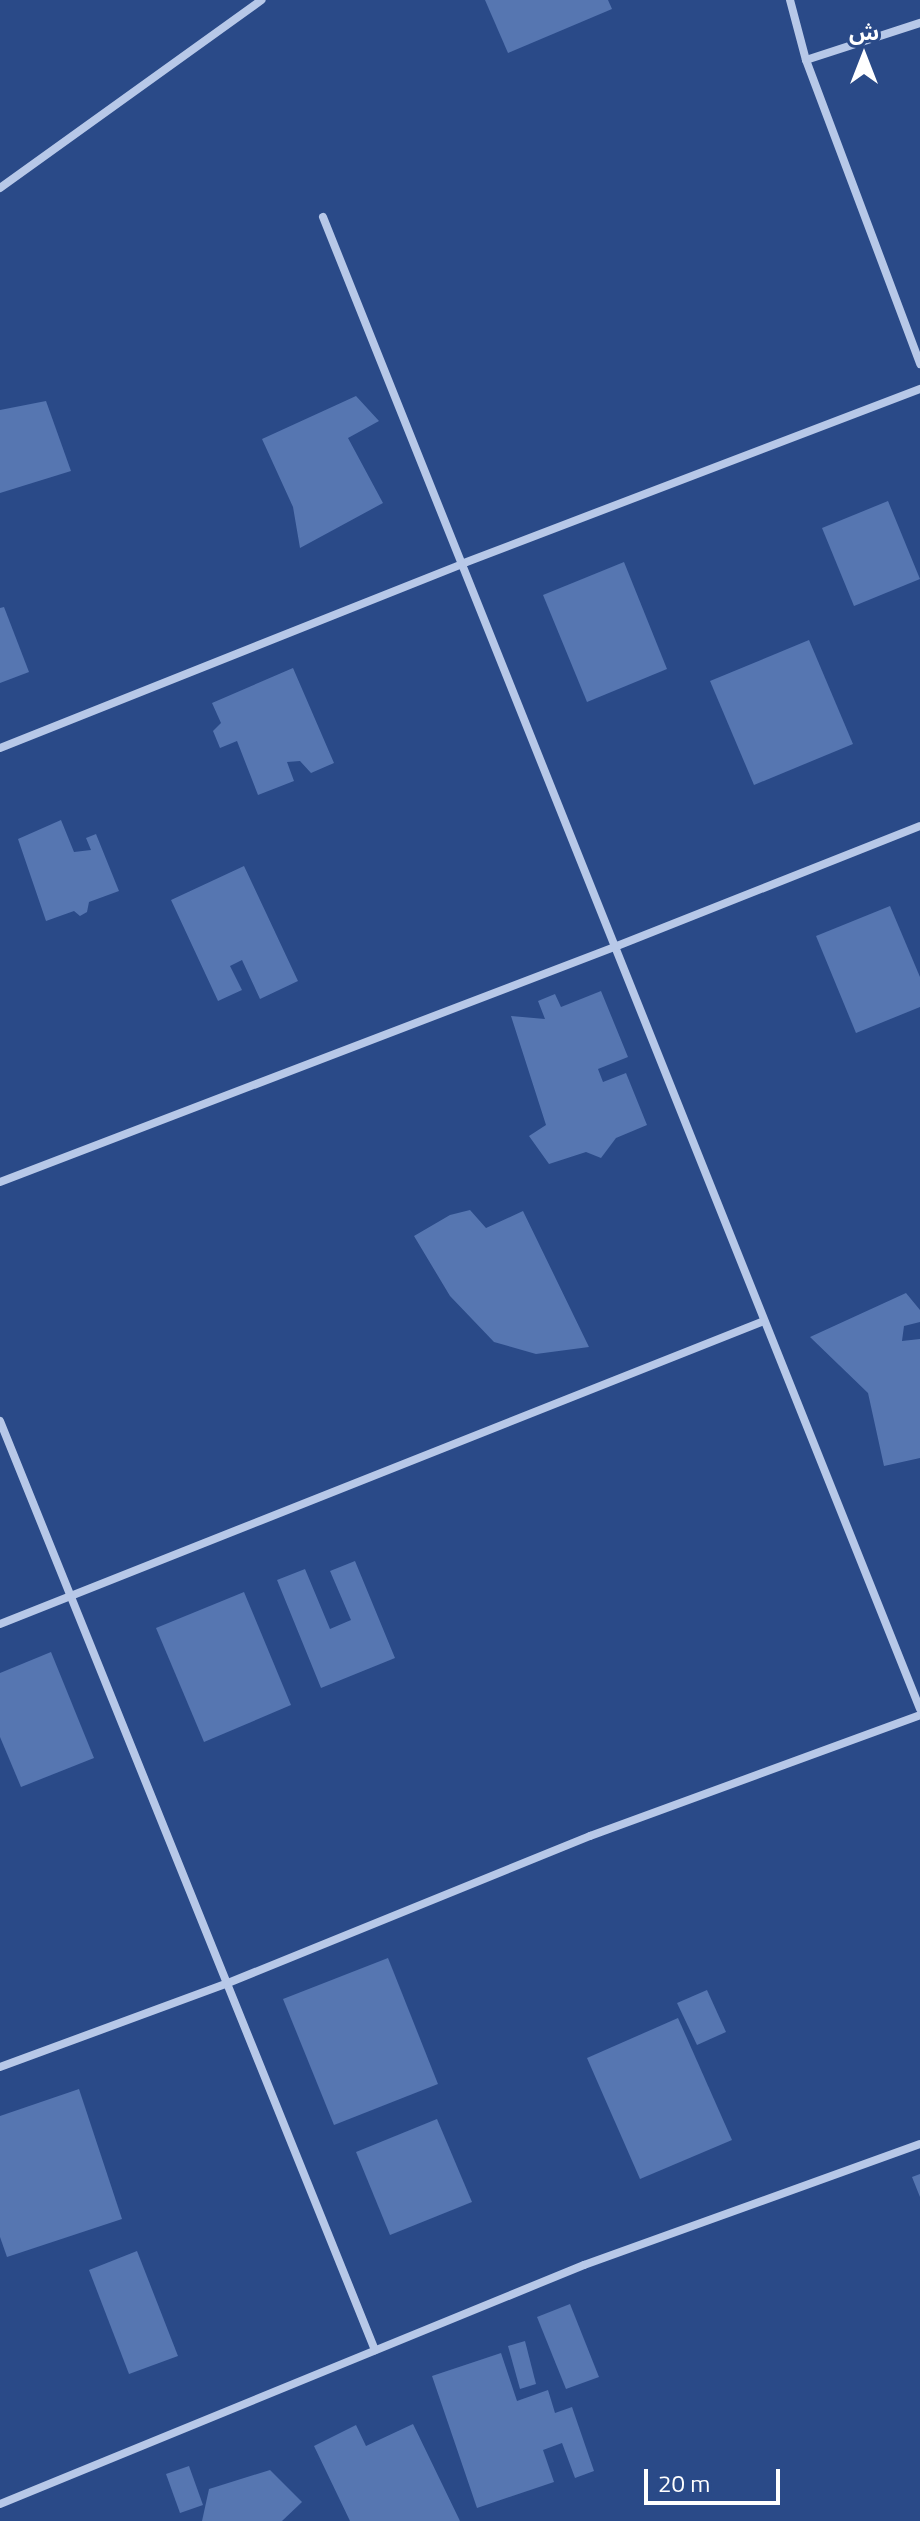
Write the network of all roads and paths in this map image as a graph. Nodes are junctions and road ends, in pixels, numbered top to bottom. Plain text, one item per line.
1 (262, 0) edge
2 (790, 0) edge
3 (920, 23) edge
4 (806, 60) junction
5 (0, 188) edge
6 (323, 217) dead end
7 (920, 364) edge
8 (920, 389) edge
9 (464, 563) junction
10 (0, 748) edge
11 (920, 826) edge
12 (617, 946) junction
13 (0, 1182) edge
14 (764, 1321) junction
15 (0, 1421) edge
16 (73, 1594) junction
17 (0, 1624) edge
18 (920, 1709) edge
19 (920, 1715) edge
20 (228, 1983) junction
21 (0, 2067) edge
22 (920, 2144) edge
23 (375, 2350) junction
24 (0, 2504) edge

1 - 5 street
2 - 4 street
3 - 4 street
4 - 7 street
6 - 9 street
8 - 9 street
9 - 10 street
9 - 12 street
11 - 12 street
12 - 13 street
12 - 14 street
14 - 16 street
14 - 18 street
15 - 16 street
16 - 17 street
16 - 20 street
19 - 20 street
20 - 21 street
20 - 23 street
22 - 23 street
23 - 24 street

